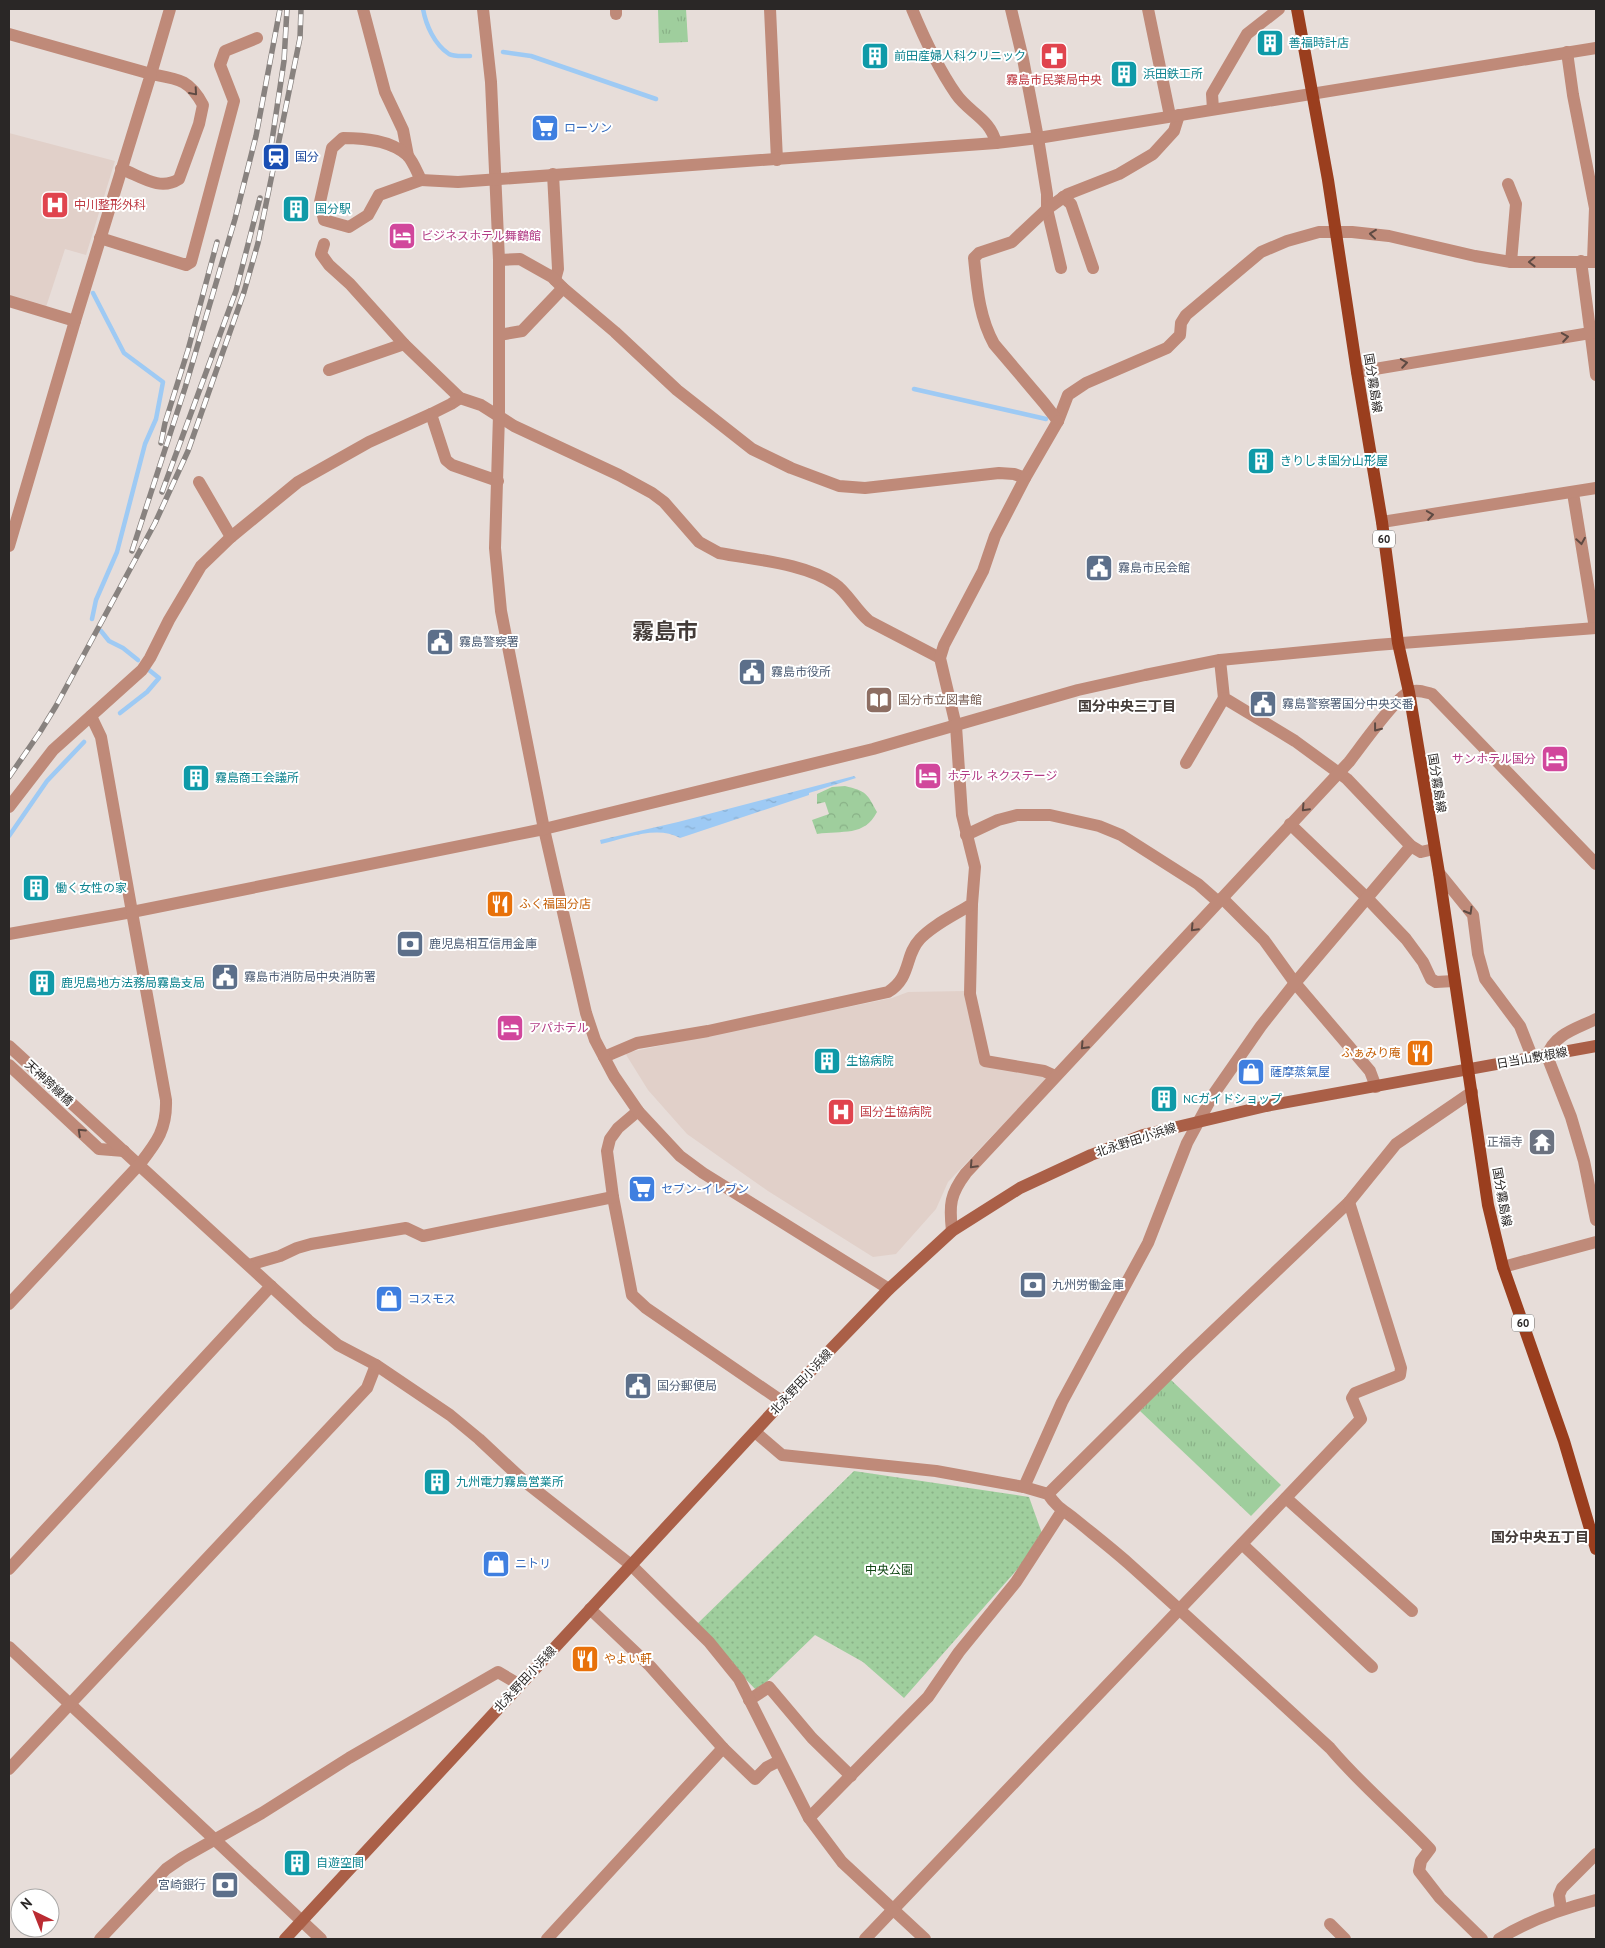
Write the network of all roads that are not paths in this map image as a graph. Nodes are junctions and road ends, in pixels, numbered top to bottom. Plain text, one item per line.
1 (170, 9) edge
2 (363, 9) edge
3 (483, 9) edge
4 (770, 9) edge
5 (912, 9) edge
6 (1011, 9) edge
7 (1148, 9) edge
8 (1279, 9) edge
9 (1297, 9) edge
10 (9, 34) edge
11 (257, 38) dead end
12 (1596, 48) edge
13 (1567, 52) junction
14 (151, 74) junction
15 (1314, 93) junction
16 (1213, 109) junction
17 (1175, 115) junction
18 (1038, 138) junction
19 (996, 143) junction
20 (408, 156) junction
21 (777, 160) junction
22 (121, 169) junction
23 (553, 174) junction
24 (496, 178) junction
25 (421, 180) junction
26 (1508, 184) dead end
27 (1064, 197) junction
28 (1047, 209) junction
29 (1336, 232) junction
30 (100, 238) junction
31 (324, 244) dead end
32 (500, 260) junction
33 (1590, 261) edge
34 (1511, 262) junction
35 (1062, 268) dead end
36 (1093, 268) dead end
37 (559, 284) junction
38 (9, 301) edge
39 (75, 322) junction
40 (1593, 332) edge
41 (499, 335) junction
42 (404, 344) junction
43 (329, 370) dead end
44 (1356, 372) junction
45 (1596, 375) edge
46 (460, 398) junction
47 (431, 414) junction
48 (499, 415) junction
49 (1058, 421) junction
50 (1025, 478) junction
51 (498, 481) junction
52 (199, 482) dead end
53 (1596, 488) edge
54 (1573, 493) junction
55 (1382, 522) junction
56 (231, 537) junction
57 (9, 546) edge
58 (1595, 628) edge
59 (1398, 643) junction
60 (940, 658) junction
61 (1220, 660) junction
62 (1409, 692) junction
63 (1224, 698) junction
64 (91, 716) junction
65 (956, 726) junction
66 (1186, 763) dead end
67 (1338, 773) junction
68 (9, 807) edge
69 (1290, 824) junction
70 (544, 829) junction
71 (966, 835) junction
72 (1411, 846) junction
73 (1434, 849) junction
74 (1596, 864) edge
75 (1439, 873) junction
76 (1367, 898) junction
77 (1220, 900) junction
78 (972, 904) junction
79 (132, 912) junction
80 (9, 934) edge
81 (1454, 981) junction
82 (1295, 983) junction
83 (1596, 1019) edge
84 (9, 1046) edge
85 (1596, 1046) edge
86 (1547, 1056) junction
87 (604, 1058) junction
88 (1533, 1059) junction
89 (9, 1065) edge
90 (1468, 1069) junction
91 (1055, 1076) junction
92 (1376, 1087) junction
93 (1472, 1092) junction
94 (638, 1111) junction
95 (1198, 1122) junction
96 (124, 1151) junction
97 (138, 1165) junction
98 (613, 1197) junction
99 (1349, 1202) junction
100 (1596, 1220) edge
101 (952, 1231) junction
102 (1596, 1242) edge
103 (249, 1265) junction
104 (1503, 1267) junction
105 (271, 1286) junction
106 (889, 1289) junction
107 (9, 1304) edge
108 (376, 1365) junction
109 (783, 1402) junction
110 (755, 1432) junction
111 (1024, 1487) junction
112 (1048, 1494) junction
113 (1286, 1498) junction
114 (1062, 1511) junction
115 (1242, 1544) junction
116 (1596, 1549) edge
117 (631, 1565) junction
118 (9, 1569) edge
119 (590, 1609) junction
120 (1179, 1610) junction
121 (1412, 1611) dead end
122 (9, 1647) edge
123 (1372, 1667) dead end
124 (520, 1685) junction
125 (749, 1700) junction
126 (70, 1704) junction
127 (723, 1748) junction
128 (779, 1761) junction
129 (9, 1770) edge
130 (851, 1776) junction
131 (809, 1818) junction
132 (215, 1838) junction
133 (1596, 1854) edge
134 (1596, 1900) edge
135 (1561, 1909) junction
136 (894, 1910) junction
137 (302, 1920) junction
138 (1330, 1924) dead end
139 (100, 1939) edge
140 (285, 1939) edge
141 (321, 1939) edge
142 (547, 1939) edge
143 (865, 1939) edge
144 (925, 1939) edge
145 (1345, 1939) edge
146 (1482, 1939) edge
147 (1499, 1939) edge

1 - 14 street
2 - 20 street
3 - 24 street
4 - 21 street
5 - 19 street
6 - 18 street
7 - 17 street
8 - 16 street
9 - 15 main road, 国分霧島線 / 60
10 - 14 street
11 - 30 street
12 - 13 street
13 - 15 street
13 - 33 street
14 - 22 street
14 -> 22 street
15 - 16 street
15 - 29 main road, 国分霧島線 / 60
16 - 17 street
17 - 18 street
17 - 27 street
18 - 19 street
18 - 28 street
19 - 21 street
20 - 25 street
20 - 25 street
21 - 23 street
22 - 30 street
23 - 24 street
23 - 37 street
24 - 25 street
24 - 32 street
26 - 34 street
27 - 28 street
27 - 36 street
28 - 35 street
28 - 49 street
34 -> 29 street
29 - 44 main road, 国分霧島線 / 60
29 - 49 street
30 - 39 street
31 - 42 street
32 - 37 street
32 - 41 street
33 -> 34 street
33 - 40 street
37 - 41 street
37 - 50 street
38 - 39 street
39 - 57 street
44 -> 40 street
40 - 45 street
41 - 48 street
42 - 43 street
42 - 46 street
44 - 55 main road, 国分霧島線 / 60
46 - 47 street
46 - 48 street
47 - 51 street
47 - 56 street
48 - 51 street
48 - 60 street
49 - 50 street
50 - 60 street
51 - 70 street
52 - 56 street
53 - 54 street
55 -> 54 street
54 -> 58 street
55 - 59 main road, 国分霧島線 / 60
56 - 64 street
58 - 59 street
59 - 61 street
59 - 62 main road, 国分霧島線 / 60
60 - 65 street
61 - 63 street
61 - 65 street
62 -> 67 street
62 - 73 main road, 国分霧島線 / 60
62 - 74 street
63 - 66 street
63 - 67 street
64 - 68 street
64 - 79 street
65 - 70 street
65 - 71 street
67 -> 69 street
67 - 72 street
69 - 76 street
69 - 77 street
70 - 79 street
70 - 87 street
71 - 77 street
71 - 78 street
72 - 73 street
72 - 76 street
73 - 75 main road, 国分霧島線 / 60
75 - 81 main road, 国分霧島線 / 60
75 -> 88 street
76 - 81 street
76 - 82 street
77 - 82 street
77 -> 91 street
78 - 87 street
78 - 91 street
79 - 80 street
79 - 97 street
81 - 90 main road, 国分霧島線 / 60
82 - 92 street
82 - 95 street
83 - 86 street
84 - 96 street, 天神跨線橋
85 - 86 main road, 日当山敷根線
86 - 88 main road, 日当山敷根線
86 - 100 street
87 - 94 street
88 - 90 main road, 日当山敷根線
96 -> 89 street
90 - 92 main road, 北永野田小浜線
90 - 93 main road, 国分霧島線 / 60
91 -> 101 street
92 - 95 main road, 北永野田小浜線
93 - 99 street
93 - 104 main road, 国分霧島線 / 60
94 - 98 street
94 - 106 street
95 - 101 main road, 北永野田小浜線
95 - 111 street
96 - 97 street, 天神跨線橋
97 - 103 street, 天神跨線橋
97 - 107 street
98 - 103 street
98 - 109 street
99 - 112 street
99 - 113 street
101 - 106 main road, 北永野田小浜線
102 - 104 street
103 - 105 street, 天神跨線橋
104 - 116 main road, 国分霧島線 / 60
105 - 108 street, 天神跨線橋
105 - 118 street
106 - 109 main road, 北永野田小浜線
108 - 117 street, 天神跨線橋
108 - 126 street
109 - 110 main road, 北永野田小浜線
110 - 111 street
110 - 117 main road, 北永野田小浜線
111 - 112 street
112 - 114 street
113 - 115 street
113 - 121 street
114 - 120 street
114 - 130 street
115 - 120 street
115 - 123 street
117 - 119 main road, 北永野田小浜線
117 - 125 street, 天神跨線橋
119 - 124 main road, 北永野田小浜線
119 - 127 street
120 - 136 street
120 - 146 street
122 - 126 street
124 - 132 street
124 - 137 main road, 北永野田小浜線
125 - 128 street, 天神跨線橋
125 - 130 street
126 - 129 street
126 - 132 street
127 - 128 street
127 - 142 street
128 - 131 street, 天神跨線橋
130 - 131 street
131 - 136 street, 天神跨線橋
132 - 137 street
132 - 139 street
133 - 135 street
134 - 135 street
135 - 147 street
136 - 143 street
136 - 144 street, 天神跨線橋
137 - 140 main road, 北永野田小浜線
137 - 141 street
138 - 145 street

